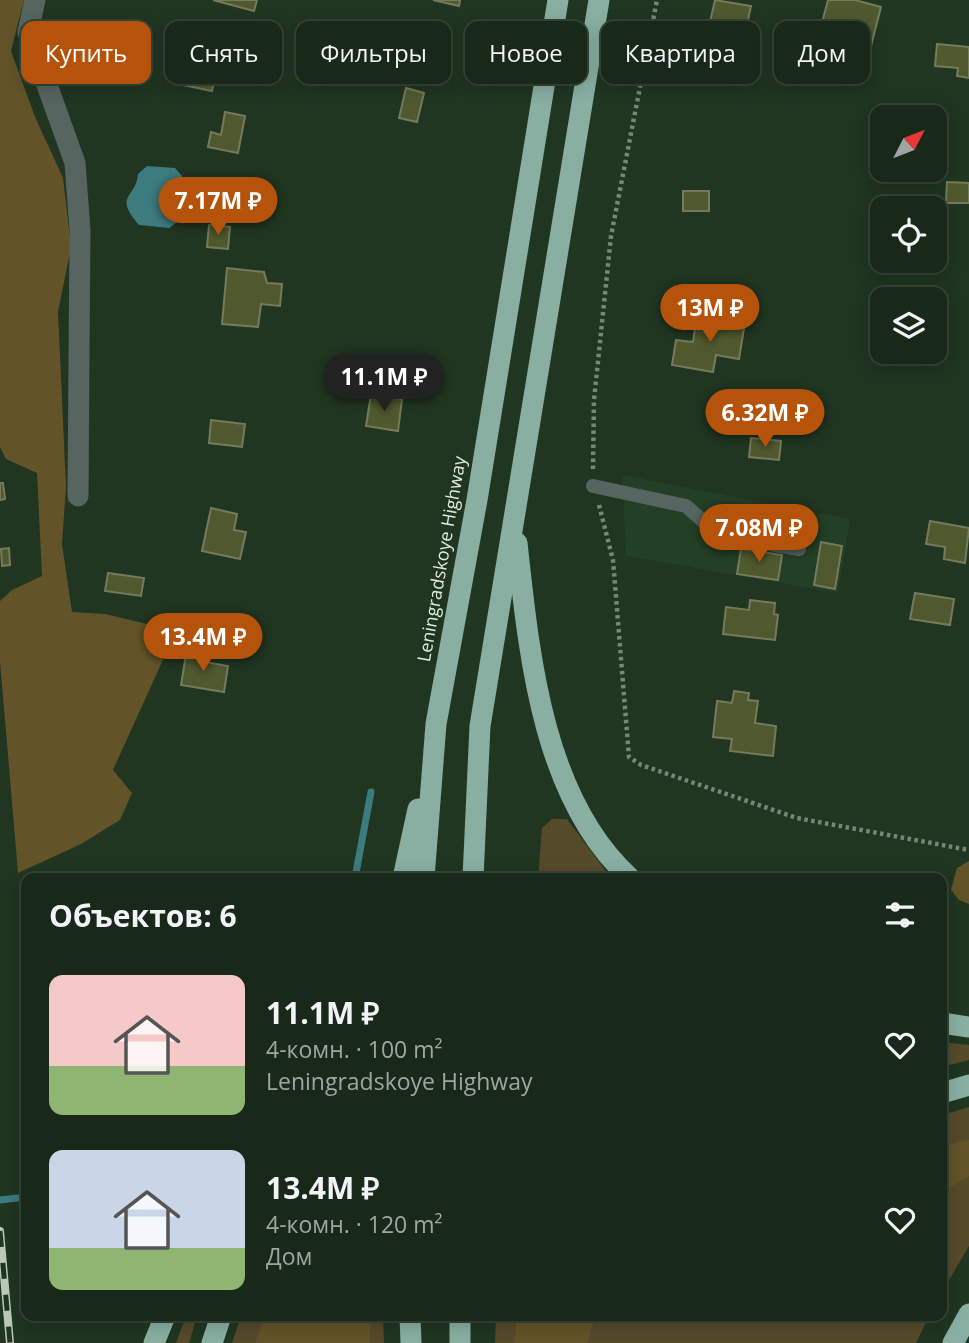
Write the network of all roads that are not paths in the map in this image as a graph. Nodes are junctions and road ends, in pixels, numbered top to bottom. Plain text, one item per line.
1 (35, 0) edge
2 (558, 0) edge
3 (599, 0) edge
4 (593, 486) dead end
5 (78, 496) dead end
6 (514, 516) junction
7 (799, 549) dead end
8 (436, 724) junction
9 (404, 873) edge
10 (424, 873) edge
11 (473, 873) edge
12 (626, 873) edge
13 (947, 1025) edge
14 (969, 1027) edge
15 (969, 1085) edge
16 (947, 1092) edge
17 (969, 1314) edge
18 (163, 1321) edge
19 (219, 1321) edge
20 (410, 1321) edge
21 (462, 1321) edge
22 (463, 1321) edge
23 (154, 1343) edge
24 (212, 1343) edge
25 (411, 1343) edge
26 (460, 1343) edge
27 (470, 1343) edge
28 (953, 1343) edge

1 - 5 street
2 - 8 highway, Leningradskoye Highway
3 - 6 highway
4 - 7 lane
6 - 11 highway
6 - 12 highway
8 - 9 highway
8 - 10 highway, Leningradskoye Highway
13 - 14 highway
15 - 16 highway
17 - 28 highway
18 - 23 highway
19 - 24 highway
20 - 25 highway
21 - 26 highway
22 - 27 lane

